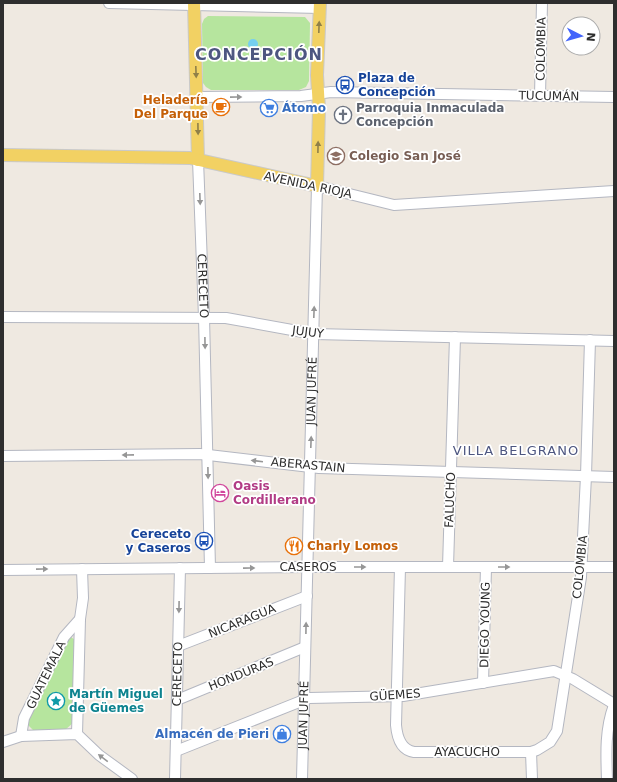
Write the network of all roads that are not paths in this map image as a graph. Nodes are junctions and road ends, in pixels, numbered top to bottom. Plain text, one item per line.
1 (109, 3) edge
2 (542, 3) edge
3 (194, 4) edge
4 (320, 6) edge
5 (318, 94) junction
6 (540, 96) junction
7 (197, 97) junction
8 (614, 97) edge
9 (3, 155) edge
10 (198, 160) junction
11 (317, 186) junction
12 (614, 191) edge
13 (3, 317) edge
14 (204, 318) junction
15 (314, 334) junction
16 (455, 337) junction
17 (590, 340) junction
18 (614, 341) edge
19 (207, 455) junction
20 (3, 456) edge
21 (310, 467) junction
22 (451, 472) junction
23 (586, 476) junction
24 (614, 476) edge
25 (307, 567) junction
26 (400, 567) junction
27 (448, 567) junction
28 (486, 567) junction
29 (581, 567) junction
30 (614, 567) edge
31 (180, 568) junction
32 (210, 568) junction
33 (82, 569) junction
34 (3, 570) edge
35 (307, 596) junction
36 (80, 619) junction
37 (178, 646) junction
38 (306, 647) junction
39 (564, 676) junction
40 (483, 683) junction
41 (396, 696) junction
42 (177, 700) junction
43 (304, 700) junction
44 (614, 704) edge
45 (77, 734) junction
46 (21, 736) junction
47 (3, 742) edge
48 (610, 750) edge
49 (176, 751) junction
50 (531, 752) junction
51 (609, 777) edge
52 (132, 779) edge
53 (175, 779) edge
54 (302, 779) edge
55 (532, 779) edge

1 - 3 street
2 - 6 street, COLOMBIA
3 - 4 street
3 -> 7 main road, CERECETO
5 -> 4 main road, JUAN JUFRÉ
5 - 6 street, TUCUMÁN
7 -> 5 street, TUCUMÁN
11 -> 5 main road, JUAN JUFRÉ
6 - 8 street, TUCUMÁN
7 -> 10 main road, CERECETO
9 - 10 main road, AVENIDA RIOJA
10 - 11 main road, AVENIDA RIOJA
10 -> 14 street, CERECETO
11 - 12 street, AVENIDA RIOJA
15 -> 11 street, JUAN JUFRÉ
13 - 14 street, JUJUY
14 - 15 street, JUJUY
14 -> 19 street, CERECETO
15 - 16 street, JUJUY
21 -> 15 street, JUAN JUFRÉ
16 - 17 street, JUJUY
16 - 22 street, FALUCHO
17 - 18 street, JUJUY
17 - 23 street, COLOMBIA
19 -> 20 street, ABERASTAIN
21 -> 19 street, ABERASTAIN
19 -> 32 street, CERECETO
21 - 22 street, ABERASTAIN
21 - 25 street, JUAN JUFRÉ
22 - 23 street, ABERASTAIN
22 - 27 street, FALUCHO
23 - 24 street, ABERASTAIN
23 - 29 street, COLOMBIA
25 -> 26 street, CASEROS
32 -> 25 street, CASEROS
25 - 35 street, JUAN JUFRÉ
26 - 27 street, CASEROS
26 - 41 street
27 - 28 street, CASEROS
28 -> 29 street, CASEROS
28 - 40 street, DIEGO YOUNG
29 - 30 street, CASEROS
29 - 39 street, COLOMBIA
31 - 32 street, CASEROS
31 - 33 street, CASEROS
31 -> 37 street, CERECETO
34 -> 33 street, CASEROS
33 - 36 street, GUATEMALA
35 - 37 street, NICARAGUA
38 -> 35 street, JUAN JUFRÉ
36 - 45 street, GUATEMALA
36 - 46 street, GUATEMALA
37 - 42 street, CERECETO
38 - 42 street, HONDURAS
38 - 43 street, JUAN JUFRÉ
39 - 40 street, GÜEMES
39 - 44 street, GÜEMES
39 - 50 street, COLOMBIA
40 - 41 street, GÜEMES
41 - 43 street, GÜEMES
41 - 50 street, AYACUCHO
42 - 49 street, CERECETO
43 - 49 street, GÜEMES
43 - 54 street, JUAN JUFRÉ
44 - 48 street
45 - 46 street
52 -> 45 street
46 - 47 street
48 - 51 street
49 - 53 street, CERECETO
50 - 55 street

